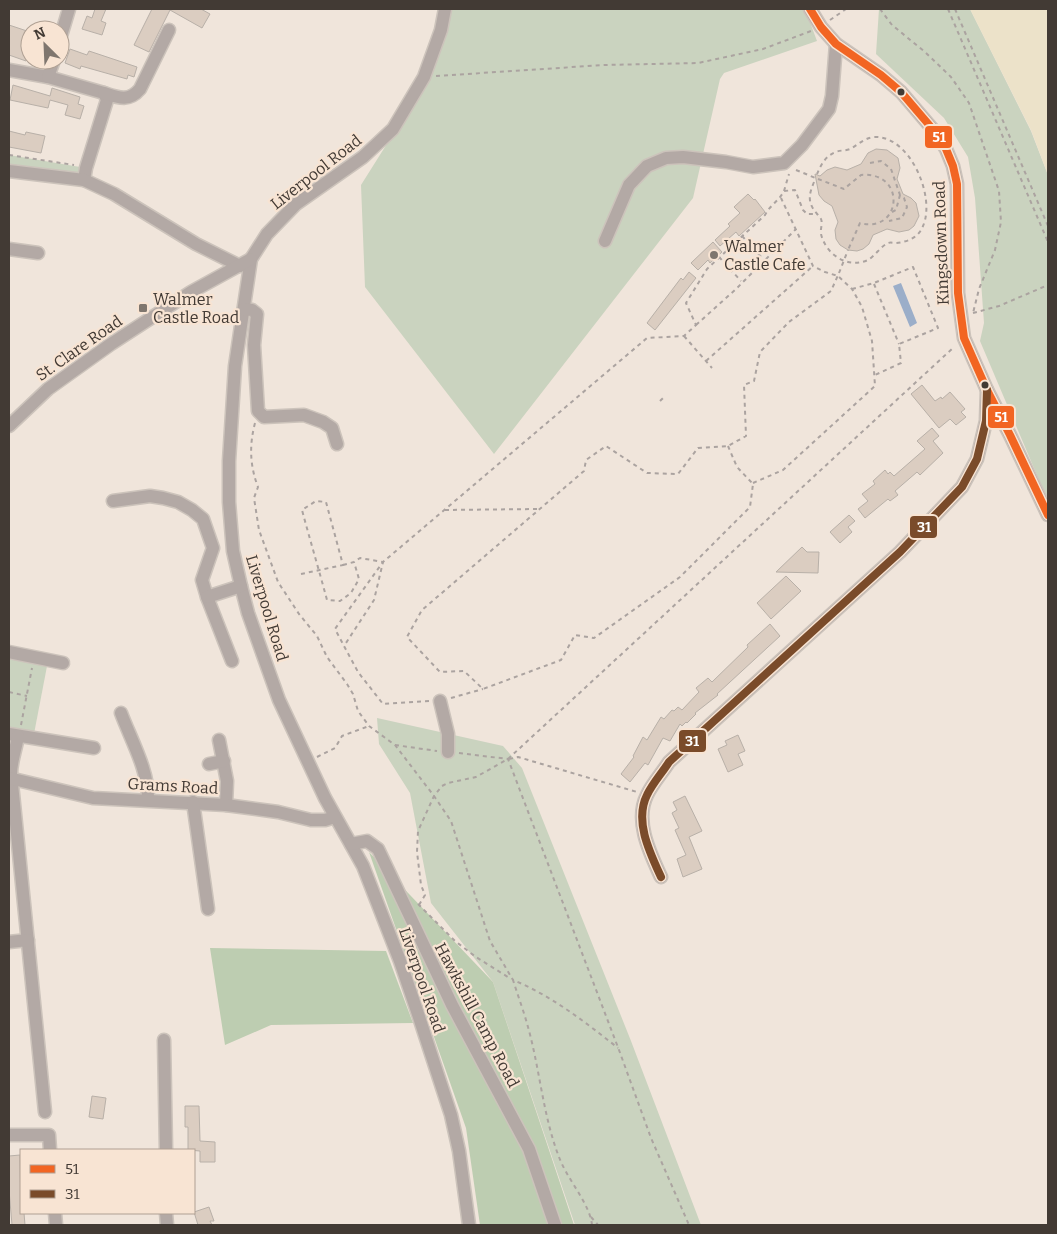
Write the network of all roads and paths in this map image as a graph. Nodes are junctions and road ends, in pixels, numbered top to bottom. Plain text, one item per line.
1 (445, 9) edge
2 (810, 9) edge
3 (846, 9) edge
4 (948, 9) edge
5 (955, 9) edge
6 (821, 27) junction
7 (169, 30) dead end
8 (836, 44) junction
9 (9, 70) edge
10 (50, 70) edge
11 (48, 77) junction
12 (424, 77) junction
13 (104, 93) junction
14 (9, 155) edge
15 (870, 163) dead end
16 (796, 170) dead end
17 (9, 171) edge
18 (790, 172) dead end
19 (85, 174) junction
20 (817, 174) dead end
21 (814, 182) dead end
22 (784, 190) junction
23 (900, 195) junction
24 (781, 198) junction
25 (890, 213) junction
26 (817, 214) junction
27 (889, 221) dead end
28 (1048, 226) edge
29 (796, 229) junction
30 (742, 236) junction
31 (605, 241) dead end
32 (1048, 242) edge
33 (9, 249) edge
34 (38, 253) dead end
35 (719, 257) junction
36 (251, 259) junction
37 (764, 260) junction
38 (240, 266) junction
39 (813, 266) junction
40 (838, 274) junction
41 (742, 281) junction
42 (874, 283) junction
43 (1048, 285) edge
44 (852, 289) junction
45 (244, 309) junction
46 (973, 313) dead end
47 (696, 325) junction
48 (684, 336) junction
49 (964, 338) junction
50 (899, 344) junction
51 (706, 361) junction
52 (712, 368) dead end
53 (875, 376) junction
54 (987, 390) junction
55 (663, 398) dead end
56 (660, 401) dead end
57 (258, 411) junction
58 (9, 426) edge
59 (337, 444) dead end
60 (728, 446) junction
61 (753, 484) junction
62 (113, 501) dead end
63 (540, 509) junction
64 (1047, 509) edge
65 (445, 510) junction
66 (354, 562) junction
67 (384, 562) junction
68 (343, 565) junction
69 (318, 570) junction
70 (301, 574) dead end
71 (241, 586) junction
72 (207, 596) junction
73 (344, 646) junction
74 (9, 652) edge
75 (34, 658) junction
76 (232, 661) dead end
77 (63, 663) dead end
78 (482, 689) junction
79 (9, 692) edge
80 (27, 696) junction
81 (440, 701) junction
82 (121, 713) dead end
83 (369, 726) junction
84 (14, 735) edge
85 (219, 740) dead end
86 (395, 745) junction
87 (94, 748) dead end
88 (448, 752) junction
89 (508, 759) junction
90 (224, 760) junction
91 (308, 761) junction
92 (209, 764) dead end
93 (10, 778) edge
94 (646, 795) junction
95 (434, 796) junction
96 (148, 800) junction
97 (193, 802) junction
98 (226, 805) junction
99 (335, 816) junction
100 (351, 844) junction
101 (662, 877) dead end
102 (208, 909) dead end
103 (28, 940) junction
104 (9, 942) edge
105 (513, 980) junction
106 (164, 1040) dead end
107 (619, 1050) junction
108 (45, 1112) dead end
109 (9, 1135) edge
110 (50, 1149) edge
111 (166, 1149) edge
112 (591, 1217) junction
113 (469, 1225) edge
114 (555, 1225) edge
115 (592, 1225) edge
116 (598, 1225) edge
117 (689, 1225) edge

1 - 12 street, Liverpool Road
2 - 6 street, Kingsdown Road
3 - 6 path
4 - 32 path
5 - 28 path
6 - 8 street, Kingsdown Road
6 - 12 path
7 - 13 street
8 - 31 street
8 - 49 street, Kingsdown Road
9 - 11 street
10 - 11 street
11 - 13 street
12 - 36 street, Liverpool Road
13 - 19 street
14 - 19 path
15 - 23 path
16 - 25 path, bridge
17 - 19 street
18 - 22 path
19 - 38 street
20 - 26 path
21 - 26 path
22 - 24 path
22 - 26 path
23 - 25 path
23 - 27 path
24 - 29 path
24 - 30 path
25 - 40 path, bridge
29 - 37 path
29 - 39 path
30 - 35 path
30 - 37 path
33 - 34 street
35 - 41 path
35 - 47 path
36 - 38 street, St. Clare Road
36 - 45 street, Liverpool Road
37 - 41 path
38 - 58 street, St. Clare Road
39 - 40 path
39 - 51 path
40 - 44 path
40 - 60 path
41 - 47 path
42 - 44 path
42 - 50 path
42 - 50 path
43 - 46 path
44 - 53 path
45 - 57 street
45 - 71 street, Liverpool Road
47 - 48 path
48 - 51 path
48 - 65 path
49 - 54 street, Kingsdown Road
49 - 89 path
50 - 53 path
51 - 52 path
53 - 61 path
54 - 64 street, Kingsdown Road
54 - 94 street
55 - 56 path
57 - 59 street
57 - 83 path
60 - 61 path
60 - 63 path
61 - 78 path
62 - 72 street
63 - 65 path
63 - 78 path
65 - 67 path
66 - 67 path
66 - 68 path
66 - 69 path
67 - 73 path
67 - 73 path
68 - 69 path
68 - 69 path
69 - 70 path
71 - 72 street
71 - 91 street, Liverpool Road
72 - 76 street
73 - 81 path
74 - 75 street
75 - 77 street
75 - 80 path
78 - 81 path
79 - 80 path
80 - 84 path
81 - 88 street
82 - 96 street
83 - 86 path
83 - 91 path
84 - 87 street
84 - 93 street
85 - 90 street
86 - 88 path
86 - 95 path
88 - 89 path
89 - 94 path
89 - 95 path
89 - 107 path
90 - 92 street
90 - 98 street
91 - 99 street, Liverpool Road
93 - 96 street, Grams Road
93 - 103 street
94 - 101 street
95 - 105 path
95 - 105 path
96 - 97 street, Grams Road
97 - 98 street, Grams Road
97 - 102 street
98 - 99 street, Grams Road
99 - 100 street, Liverpool Road
100 - 113 street, Liverpool Road
100 - 114 street, Hawkshill Camp Road
103 - 104 street
103 - 108 street
105 - 107 path
105 - 112 path
106 - 111 street
107 - 117 path
109 - 110 street
112 - 115 path
112 - 116 path

